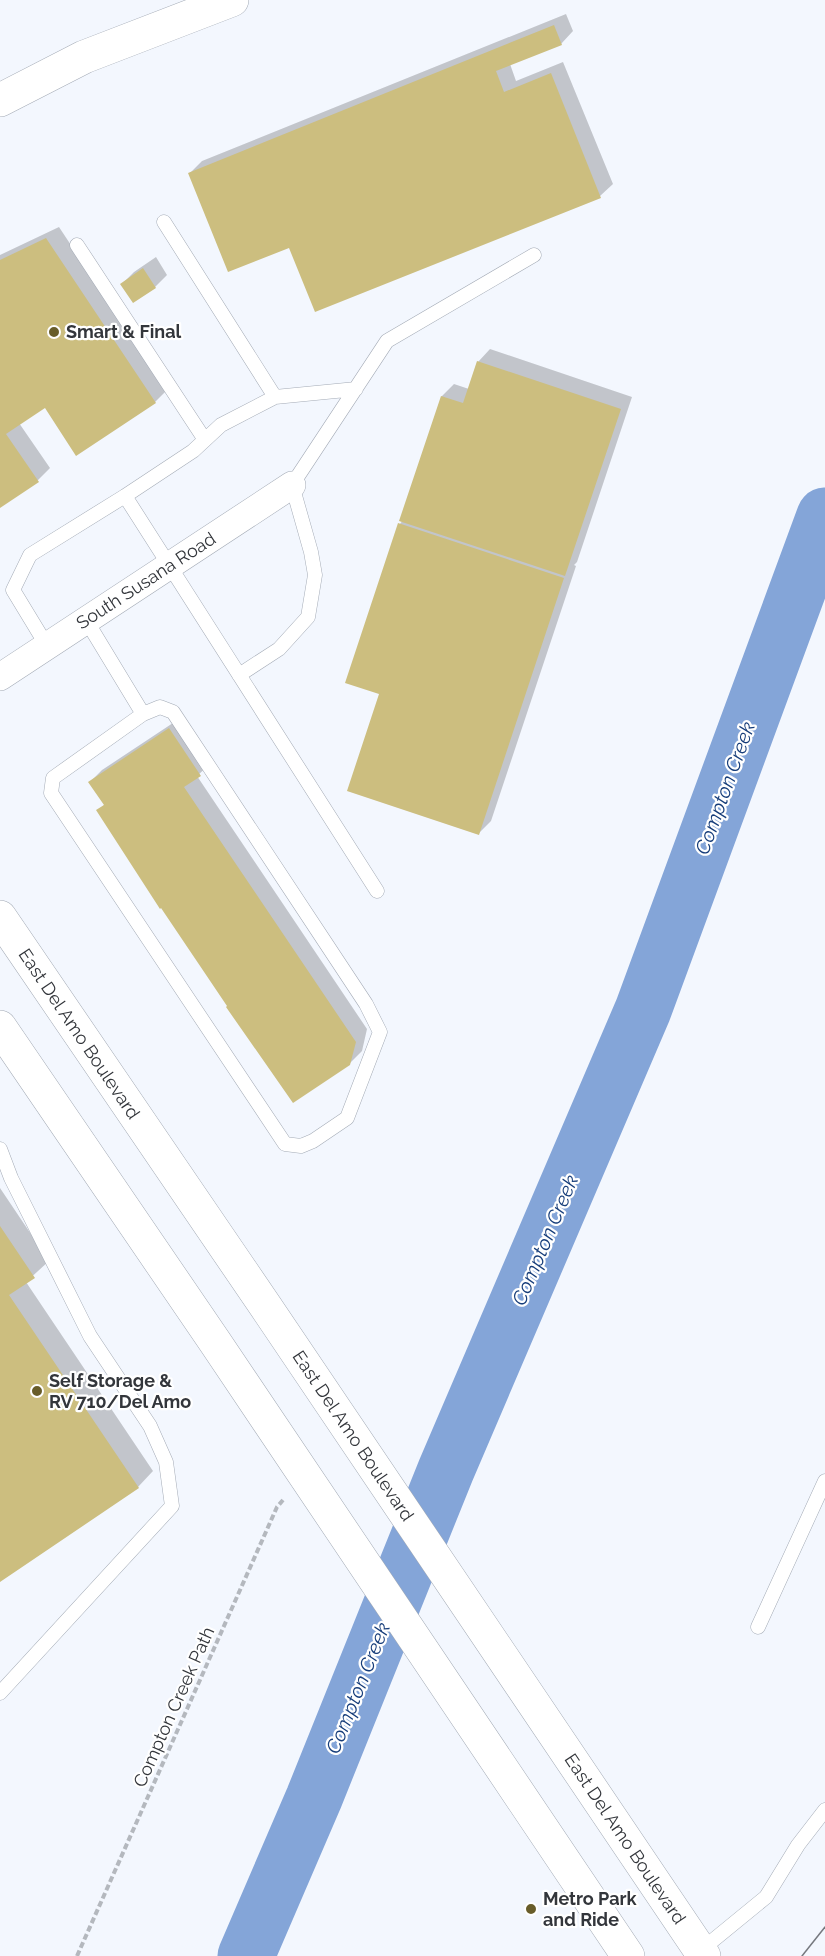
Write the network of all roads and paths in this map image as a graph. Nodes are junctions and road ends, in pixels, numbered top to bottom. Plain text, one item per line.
1 (232, 0) edge
2 (0, 100) edge
3 (164, 222) dead end
4 (77, 244) dead end
5 (534, 255) dead end
6 (356, 389) junction
7 (275, 398) junction
8 (205, 440) junction
9 (292, 485) junction
10 (125, 496) junction
11 (169, 566) junction
12 (7, 591) edge
13 (86, 620) junction
14 (47, 646) junction
15 (239, 675) junction
16 (0, 677) edge
17 (144, 714) junction
18 (377, 891) dead end
19 (0, 917) edge
20 (0, 1027) edge
21 (0, 1149) edge
22 (304, 1474) junction
23 (825, 1481) edge
24 (758, 1627) dead end
25 (0, 1693) edge
26 (825, 1810) edge
27 (699, 1954) edge
28 (77, 1956) edge
29 (628, 1956) edge

1 - 2 main road
3 - 7 lane
4 - 8 lane
5 - 6 lane
6 - 7 lane
6 - 9 lane
7 - 8 lane
8 - 10 lane
9 - 11 street, South Susana Road
9 - 15 lane
10 - 11 lane
10 - 12 lane
11 - 13 street, South Susana Road
11 - 15 lane
12 - 14 lane
13 - 14 street, South Susana Road
13 - 17 lane
14 - 16 street, South Susana Road
15 - 18 lane
17 - 17 lane
19 - 27 main road, East Del Amo Boulevard
20 - 22 main road
21 - 25 lane
22 - 28 path, Compton Creek Path
22 - 29 main road
23 - 24 lane
26 - 27 lane

